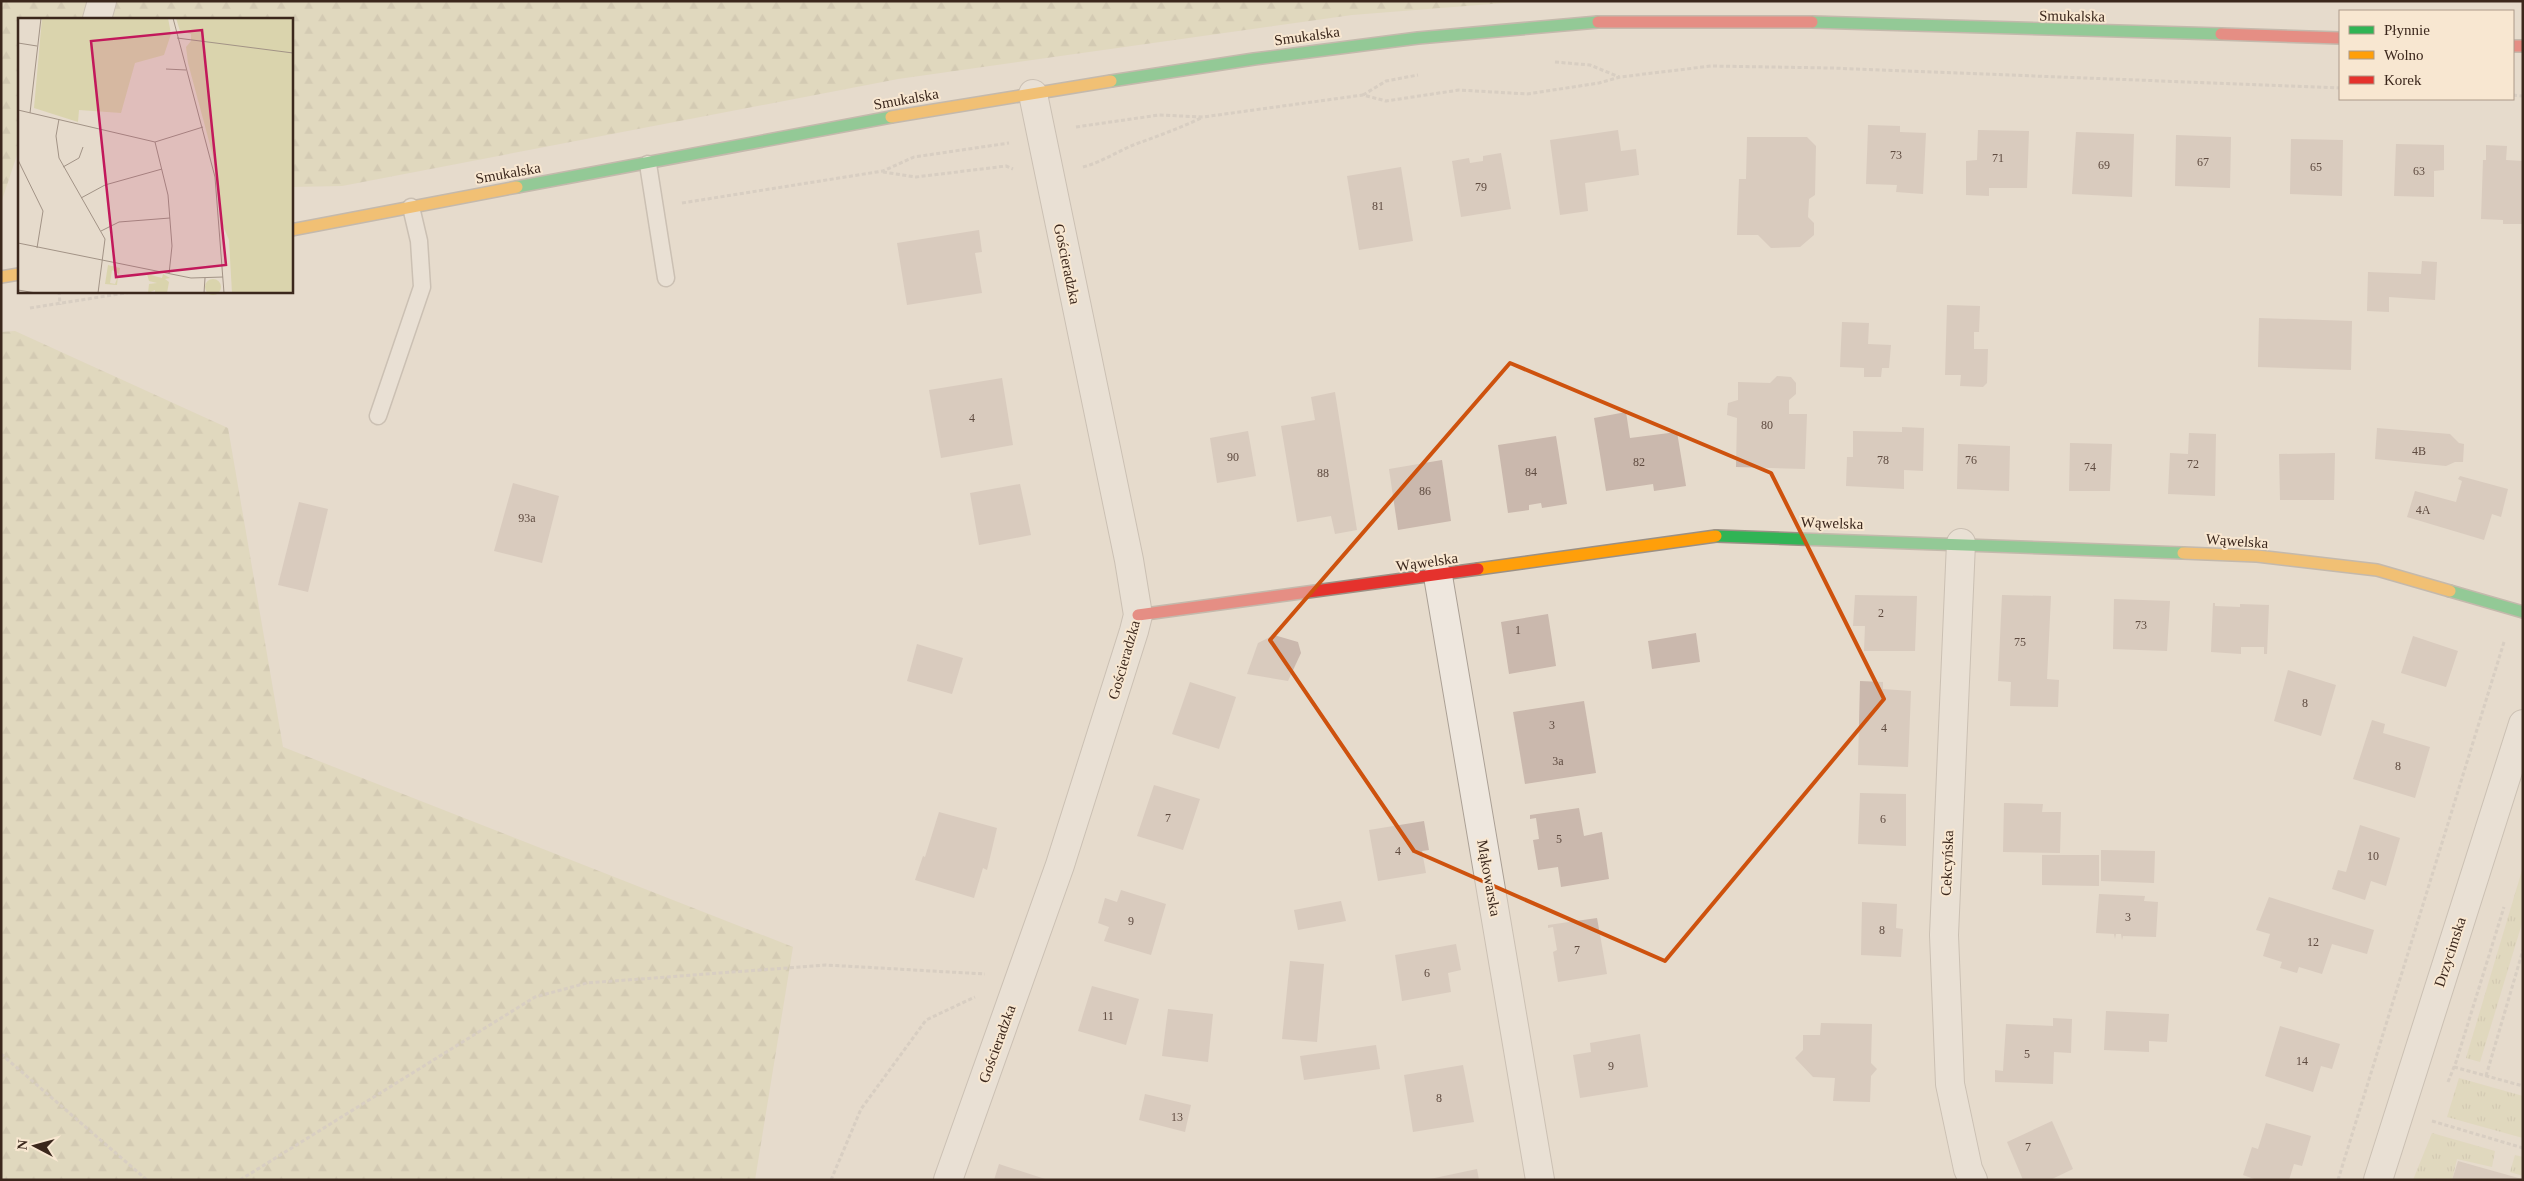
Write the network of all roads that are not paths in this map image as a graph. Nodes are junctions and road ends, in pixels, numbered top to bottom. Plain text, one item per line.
1 (102, 1) edge
2 (97, 18) edge
3 (2339, 38) edge
4 (1032, 94) junction
5 (648, 164) junction
6 (411, 207) junction
7 (292, 230) edge
8 (18, 274) edge
9 (1, 276) edge
10 (666, 278) dead end
11 (378, 416) dead end
12 (1961, 543) junction
13 (1438, 576) junction
14 (2518, 611) edge
15 (1138, 615) junction
16 (2523, 724) edge
17 (948, 1180) edge
18 (1540, 1180) edge
19 (1973, 1180) edge
20 (2378, 1180) edge

1 - 2 street
3 - 4 street, Smukalska
4 - 5 street, Smukalska
4 - 15 street, Gościeradzka
5 - 6 street, Smukalska
5 - 10 lane
6 - 7 street, Smukalska
6 - 11 lane
8 - 9 street
12 - 13 street, Wąwelska
12 - 14 street, Wąwelska
12 - 19 street, Cekcyńska
13 - 15 street, Wąwelska
13 - 18 street, Mąkowarska
15 - 17 street, Gościeradzka
16 - 20 street, Drzycimska

